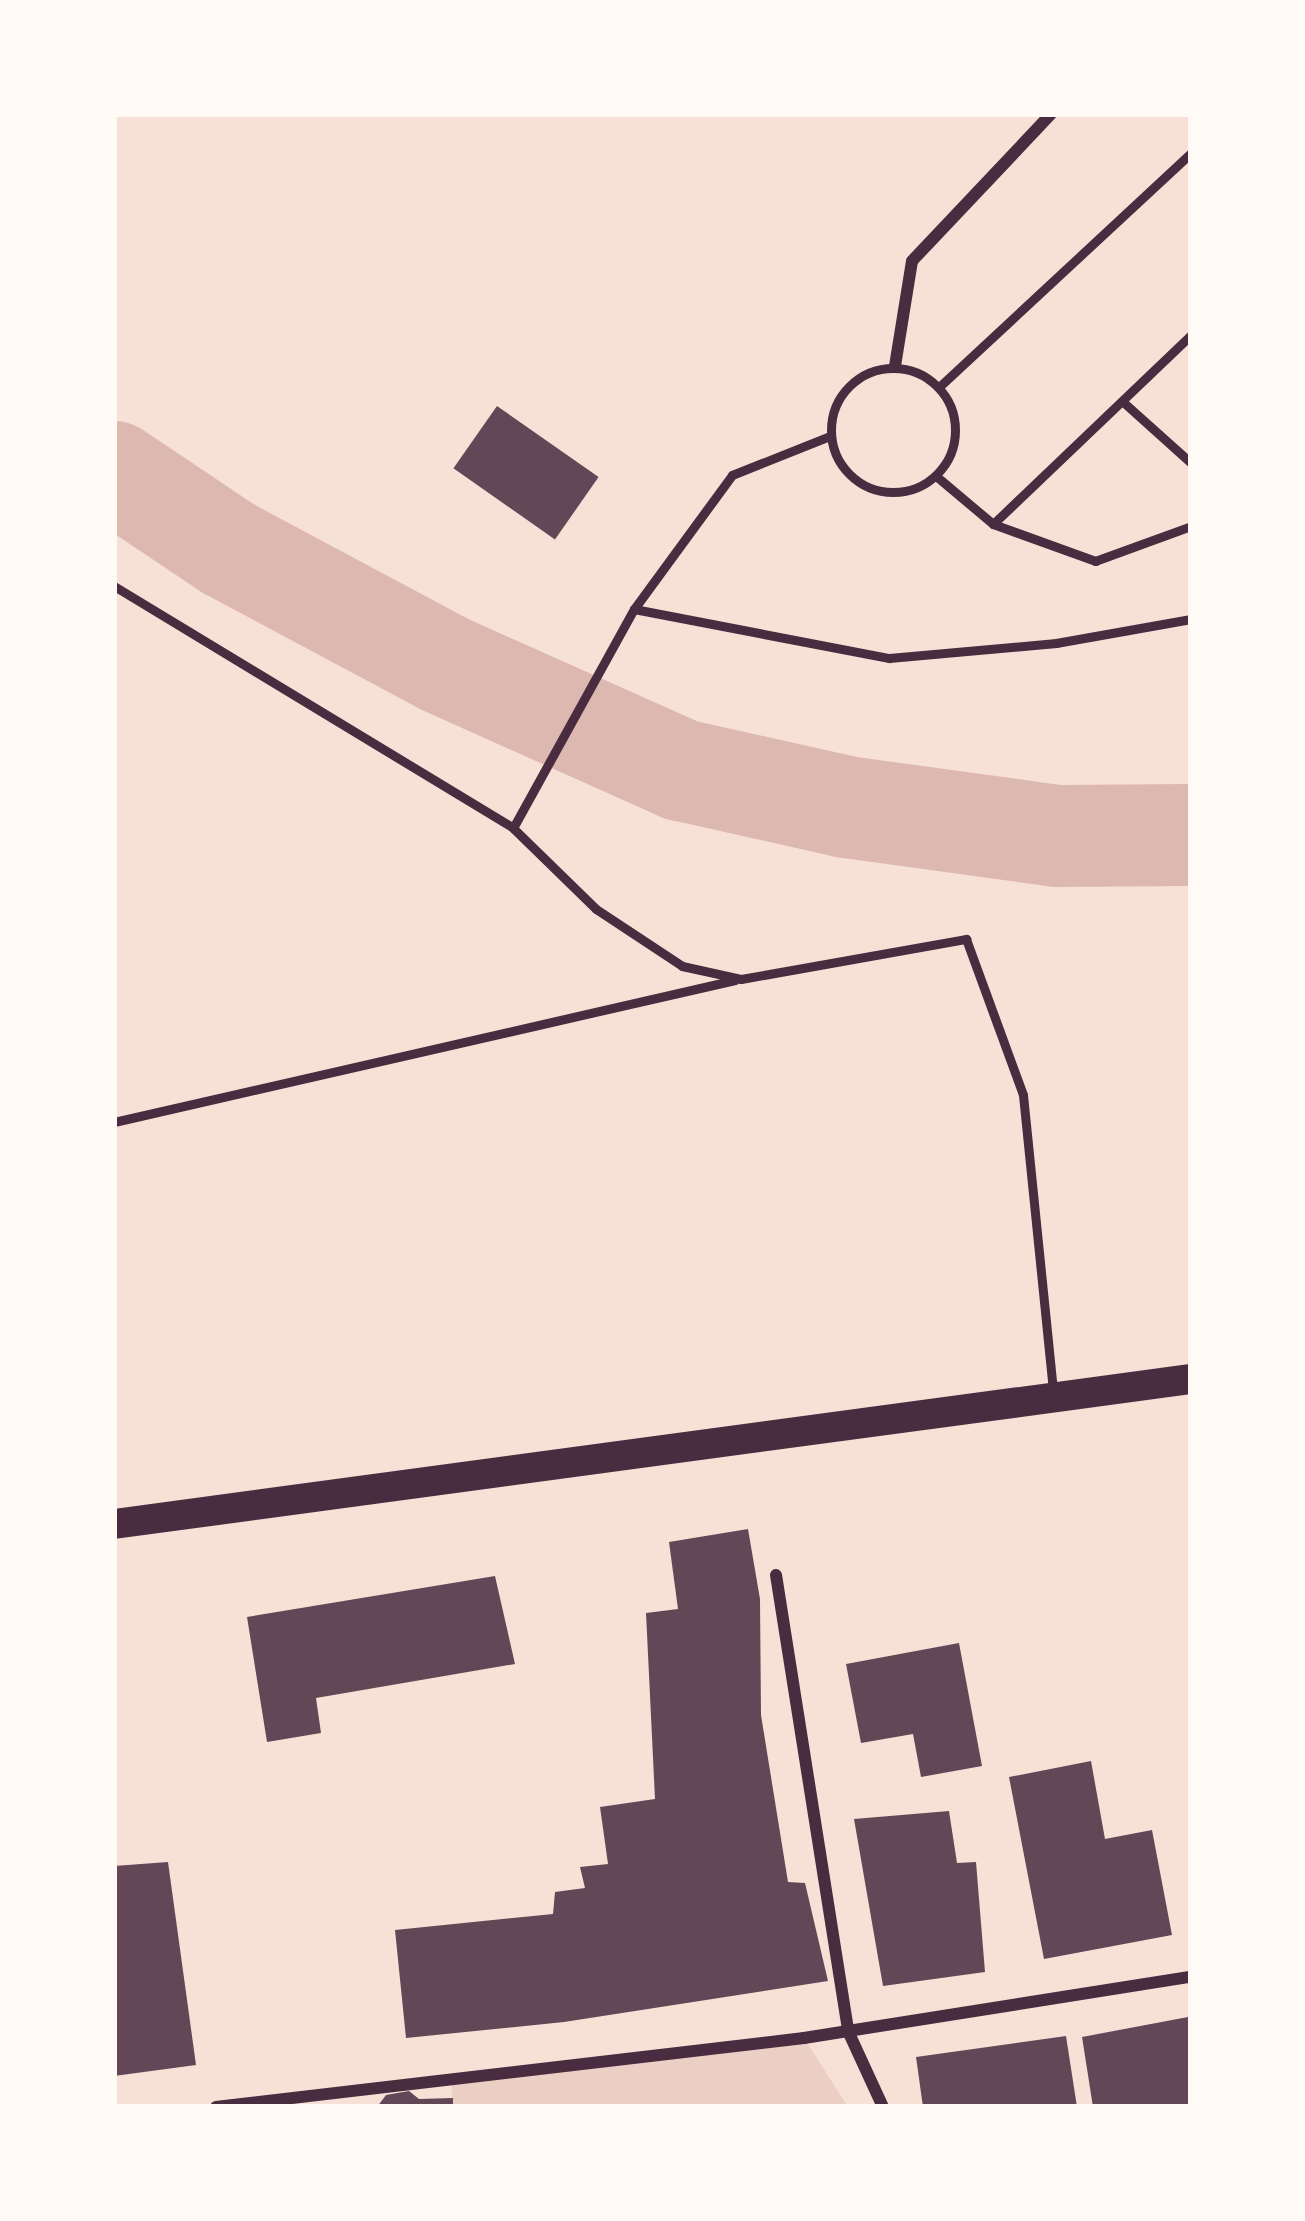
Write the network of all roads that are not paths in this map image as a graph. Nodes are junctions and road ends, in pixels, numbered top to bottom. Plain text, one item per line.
1 (1051, 114) edge
2 (1191, 153) edge
3 (1191, 335) edge
4 (1179, 346) junction
5 (1191, 358) edge
6 (895, 366) junction
7 (938, 387) junction
8 (1122, 401) junction
9 (830, 436) junction
10 (1191, 463) edge
11 (936, 476) junction
12 (993, 524) junction
13 (1191, 526) edge
14 (114, 586) edge
15 (634, 609) junction
16 (1191, 620) edge
17 (512, 827) junction
18 (741, 979) junction
19 (114, 1122) edge
20 (1191, 1379) edge
21 (1053, 1398) junction
22 (114, 1524) edge
23 (776, 1575) dead end
24 (1191, 1977) edge
25 (848, 2031) junction
26 (216, 2107) edge
27 (884, 2107) edge

1 - 6 street
2 - 7 lane
3 - 4 lane
4 - 5 lane
4 - 8 lane
6 - 7 lane
6 - 9 lane
7 - 11 lane
8 - 10 lane
8 - 12 lane
9 - 11 lane
9 - 15 lane
11 - 12 lane
12 - 13 lane
14 - 17 lane
15 - 16 lane
15 - 17 lane
17 - 18 lane
18 - 19 lane
18 - 21 lane
20 - 21 main road
21 - 22 main road
23 - 25 street
24 - 25 street
25 - 26 street
25 - 27 street

